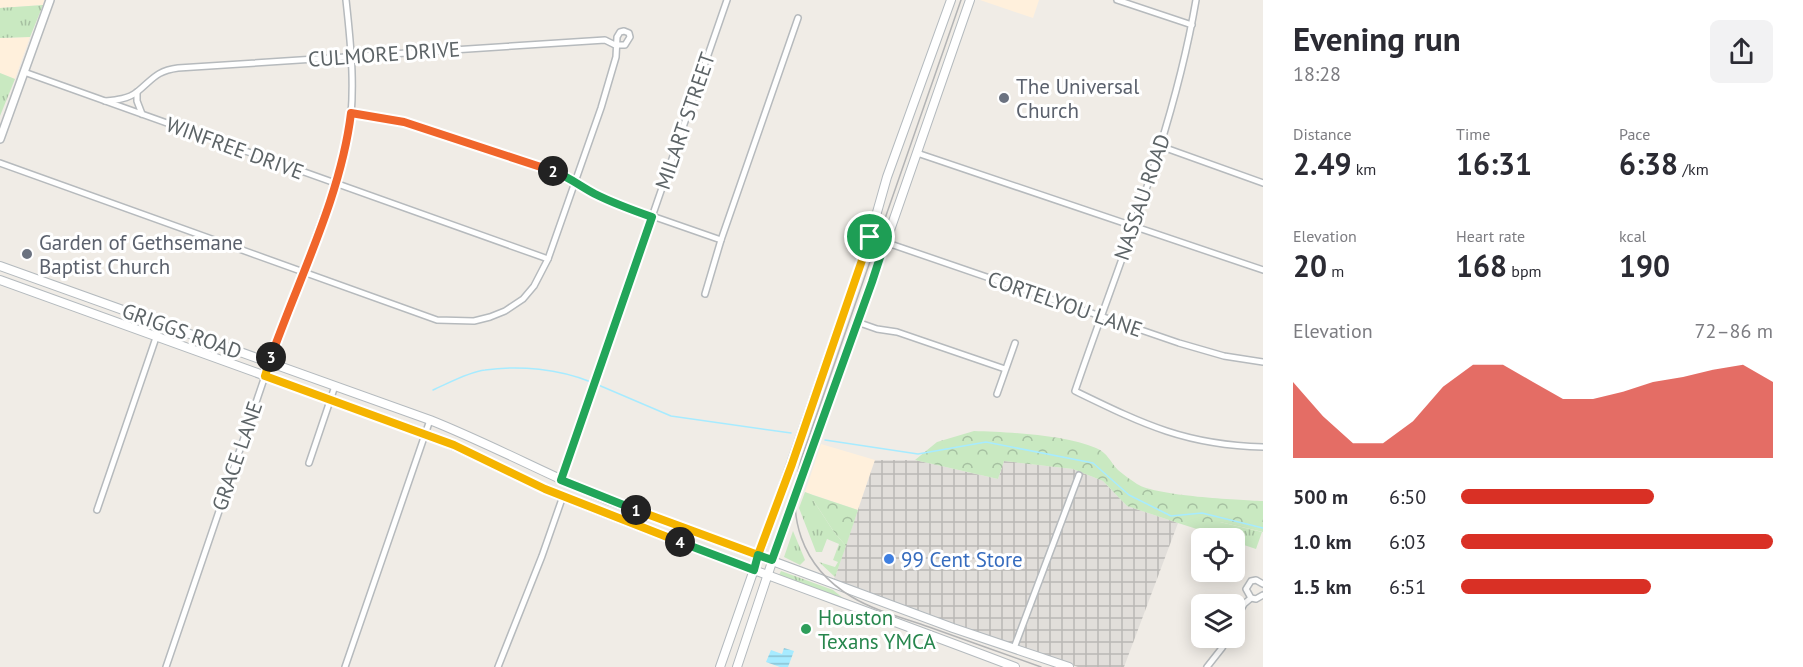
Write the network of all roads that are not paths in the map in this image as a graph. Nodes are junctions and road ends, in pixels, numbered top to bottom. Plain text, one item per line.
1 (50, 0) edge
2 (346, 0) edge
3 (727, 0) edge
4 (951, 0) edge
5 (970, 0) edge
6 (1117, 0) edge
7 (1196, 0) edge
8 (798, 18) dead end
9 (1192, 26) junction
10 (615, 45) junction
11 (351, 57) junction
12 (24, 72) junction
13 (137, 92) junction
14 (105, 101) junction
15 (351, 113) junction
16 (142, 114) junction
17 (0, 138) edge
18 (1161, 146) junction
19 (917, 153) junction
20 (0, 164) edge
21 (574, 181) junction
22 (1263, 183) edge
23 (335, 184) junction
24 (652, 217) junction
25 (1132, 227) junction
26 (870, 237) junction
27 (721, 240) junction
28 (885, 242) junction
29 (548, 259) junction
30 (0, 266) edge
31 (1263, 270) edge
32 (304, 272) junction
33 (0, 280) edge
34 (60, 286) junction
35 (705, 294) dead end
36 (55, 300) junction
37 (1100, 316) junction
38 (857, 322) junction
39 (160, 323) junction
40 (156, 337) junction
41 (1015, 343) dead end
42 (269, 362) junction
43 (1263, 362) edge
44 (1005, 369) junction
45 (265, 376) junction
46 (335, 386) junction
47 (997, 394) dead end
48 (331, 399) junction
49 (430, 420) junction
50 (426, 434) junction
51 (1263, 447) edge
52 (309, 463) dead end
53 (1079, 475) dead end
54 (561, 480) junction
55 (562, 496) junction
56 (97, 510) dead end
57 (673, 524) junction
58 (668, 538) junction
59 (758, 555) junction
60 (772, 560) junction
61 (754, 570) junction
62 (767, 576) junction
63 (1263, 584) edge
64 (1263, 595) edge
65 (1251, 597) junction
66 (1245, 603) edge
67 (1014, 648) junction
68 (1222, 648) edge
69 (724, 653) junction
70 (739, 663) edge
71 (166, 667) edge
72 (345, 667) edge
73 (498, 667) edge
74 (720, 667) edge
75 (1015, 667) edge
76 (1069, 667) edge
77 (1207, 667) edge

1 - 12 street
2 - 11 street, GRACE LANE
3 - 24 street, MILART STREET
4 - 26 main road
5 - 19 main road
6 - 9 street
7 - 9 street, NASSAU ROAD
8 - 27 street
9 - 18 street, NASSAU ROAD
10 - 10 street
10 - 11 street, CULMORE DRIVE
10 - 21 street
11 - 13 street, CULMORE DRIVE
11 - 15 street, GRACE LANE
12 - 14 street, WINFREE DRIVE
12 - 17 street
13 - 14 street, CULMORE DRIVE
13 - 16 street
14 - 16 street, WINFREE DRIVE
15 - 21 street
15 - 23 street, GRACE LANE
16 - 23 street, WINFREE DRIVE
18 - 22 street
18 - 25 street, NASSAU ROAD
19 - 25 street
19 - 28 main road
20 - 32 street
21 - 24 street
21 - 29 street
23 - 29 street, WINFREE DRIVE
23 - 32 street, GRACE LANE
24 - 27 street
24 - 54 street, MILART STREET
25 - 31 street
25 - 37 street, NASSAU ROAD
26 - 28 street, CORTELYOU LANE
26 - 59 main road
27 - 35 street
28 - 37 street, CORTELYOU LANE
28 - 38 main road
29 - 32 street
30 - 34 main road, GRIGGS ROAD
32 - 42 street, GRACE LANE
33 - 36 main road, GRIGGS ROAD
34 - 36 main road
34 - 39 main road, GRIGGS ROAD
36 - 40 main road, GRIGGS ROAD
37 - 43 street, CORTELYOU LANE
37 - 51 street, NASSAU ROAD
38 - 44 street
38 - 60 main road
39 - 40 street
39 - 42 main road, GRIGGS ROAD
40 - 45 main road, GRIGGS ROAD
40 - 56 street
41 - 44 street
42 - 45 street, GRACE LANE
42 - 46 main road, GRIGGS ROAD
44 - 47 street
45 - 48 main road, GRIGGS ROAD
45 - 71 street, GRACE LANE
46 - 48 street
46 - 49 main road, GRIGGS ROAD
48 - 50 main road, GRIGGS ROAD
48 - 52 street
49 - 50 street
49 - 54 main road, GRIGGS ROAD
50 - 55 main road, GRIGGS ROAD
50 - 72 street
53 - 67 street
54 - 57 main road, GRIGGS ROAD
55 - 58 main road, GRIGGS ROAD
55 - 73 street
57 - 58 main road
57 - 59 main road, GRIGGS ROAD
58 - 61 main road, GRIGGS ROAD
59 - 60 main road, GRIGGS ROAD
59 - 61 main road
60 - 62 main road
60 - 67 main road, GRIGGS ROAD
61 - 62 main road, GRIGGS ROAD
61 - 69 main road
62 - 70 main road
62 - 75 main road, GRIGGS ROAD
63 - 65 street
64 - 65 street
65 - 66 street
67 - 76 main road, GRIGGS ROAD
68 - 77 street
69 - 70 main road
69 - 74 main road

